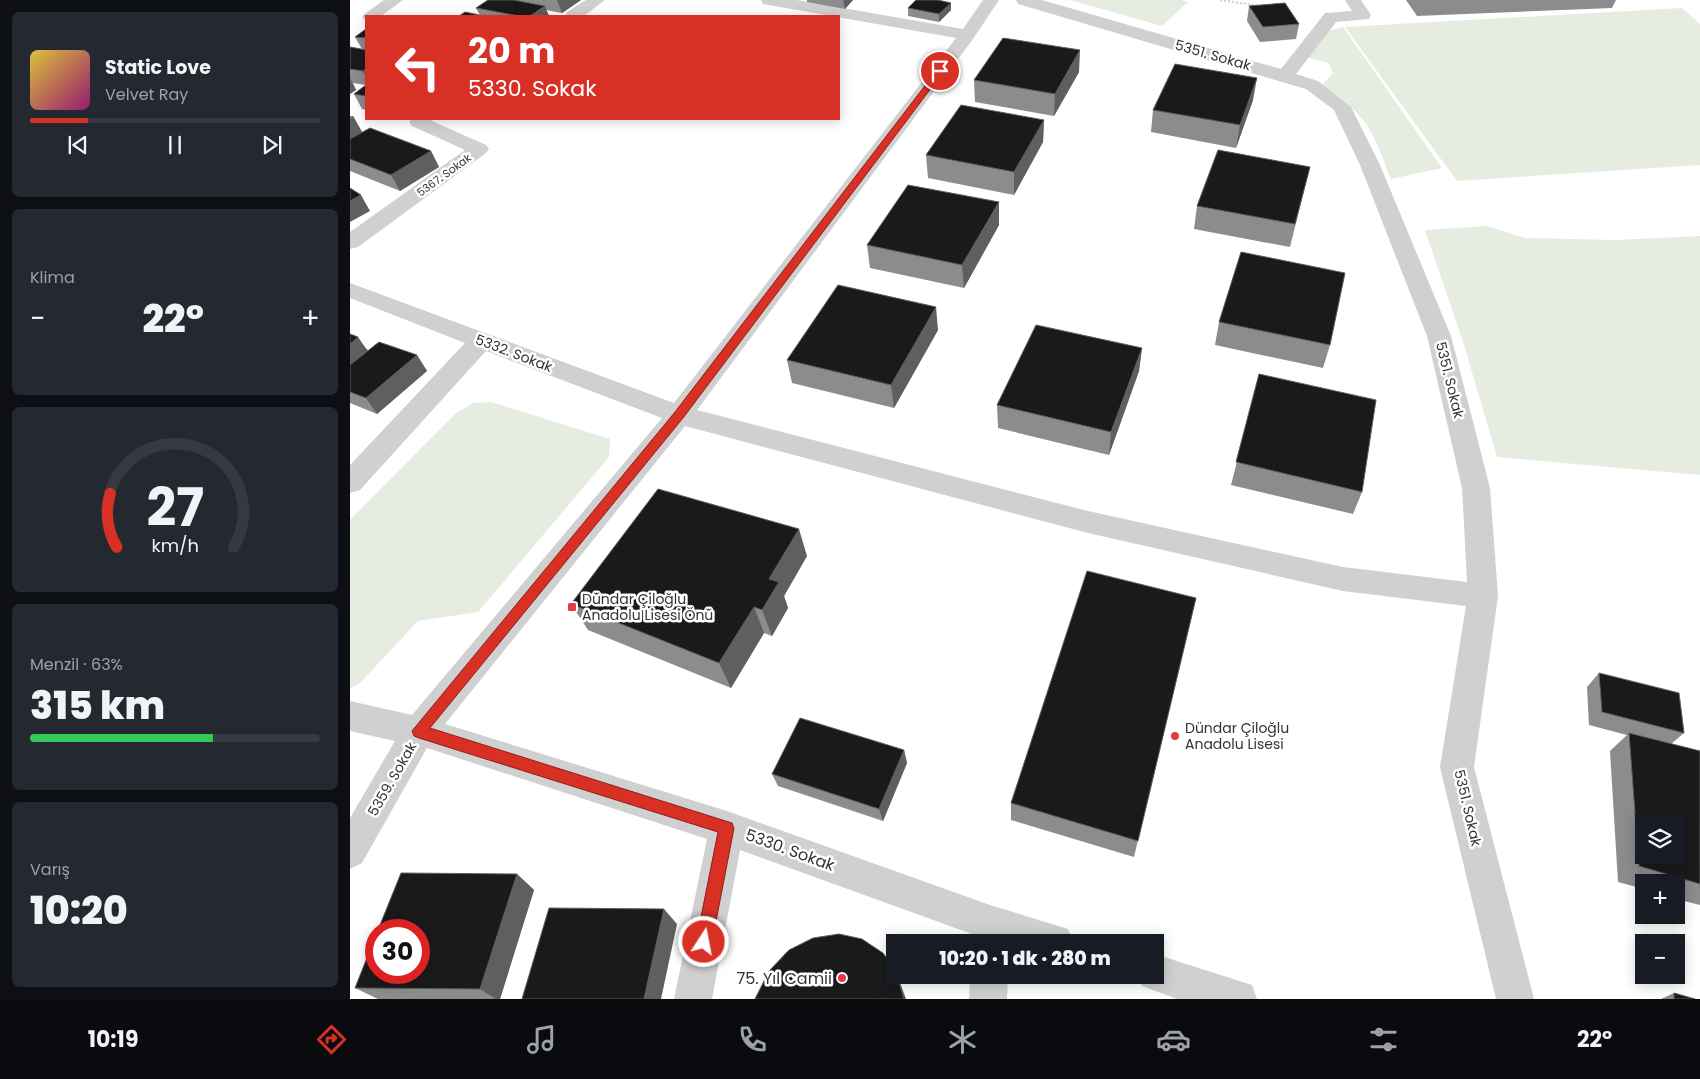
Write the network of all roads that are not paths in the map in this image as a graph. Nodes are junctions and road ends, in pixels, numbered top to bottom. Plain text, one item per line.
1 (395, 0) edge
2 (597, 0) edge
3 (769, 0) edge
4 (991, 0) edge
5 (1024, 0) edge
6 (1354, 0) edge
7 (371, 15) edge
8 (574, 15) edge
9 (968, 35) junction
10 (1285, 76) junction
11 (422, 120) edge
12 (350, 242) edge
13 (350, 290) edge
14 (481, 341) junction
15 (679, 415) junction
16 (350, 483) edge
17 (1483, 596) junction
18 (350, 716) edge
19 (419, 731) junction
20 (726, 828) junction
21 (350, 851) edge
22 (990, 933) edge
23 (1164, 976) edge
24 (989, 984) edge
25 (693, 999) edge
26 (988, 999) edge
27 (1238, 999) edge
28 (1516, 999) edge

1 - 7 street
2 - 8 street
3 - 9 street
4 - 9 street, 5359. Sokak
5 - 10 street, 5351. Sokak
6 - 10 street
9 - 15 street, 5359. Sokak
10 - 17 street, 5351. Sokak
11 - 12 street, 5367. Sokak
13 - 14 street, 5332. Sokak
14 - 15 street, 5332. Sokak
14 - 16 street
15 - 17 street, 5332. Sokak
15 - 19 street, 5359. Sokak
17 - 28 street, 5351. Sokak
18 - 19 street, 5330. Sokak
19 - 20 street, 5330. Sokak
19 - 21 street, 5359. Sokak
20 - 22 street, 5330. Sokak
20 - 25 street
23 - 27 street
24 - 26 street

